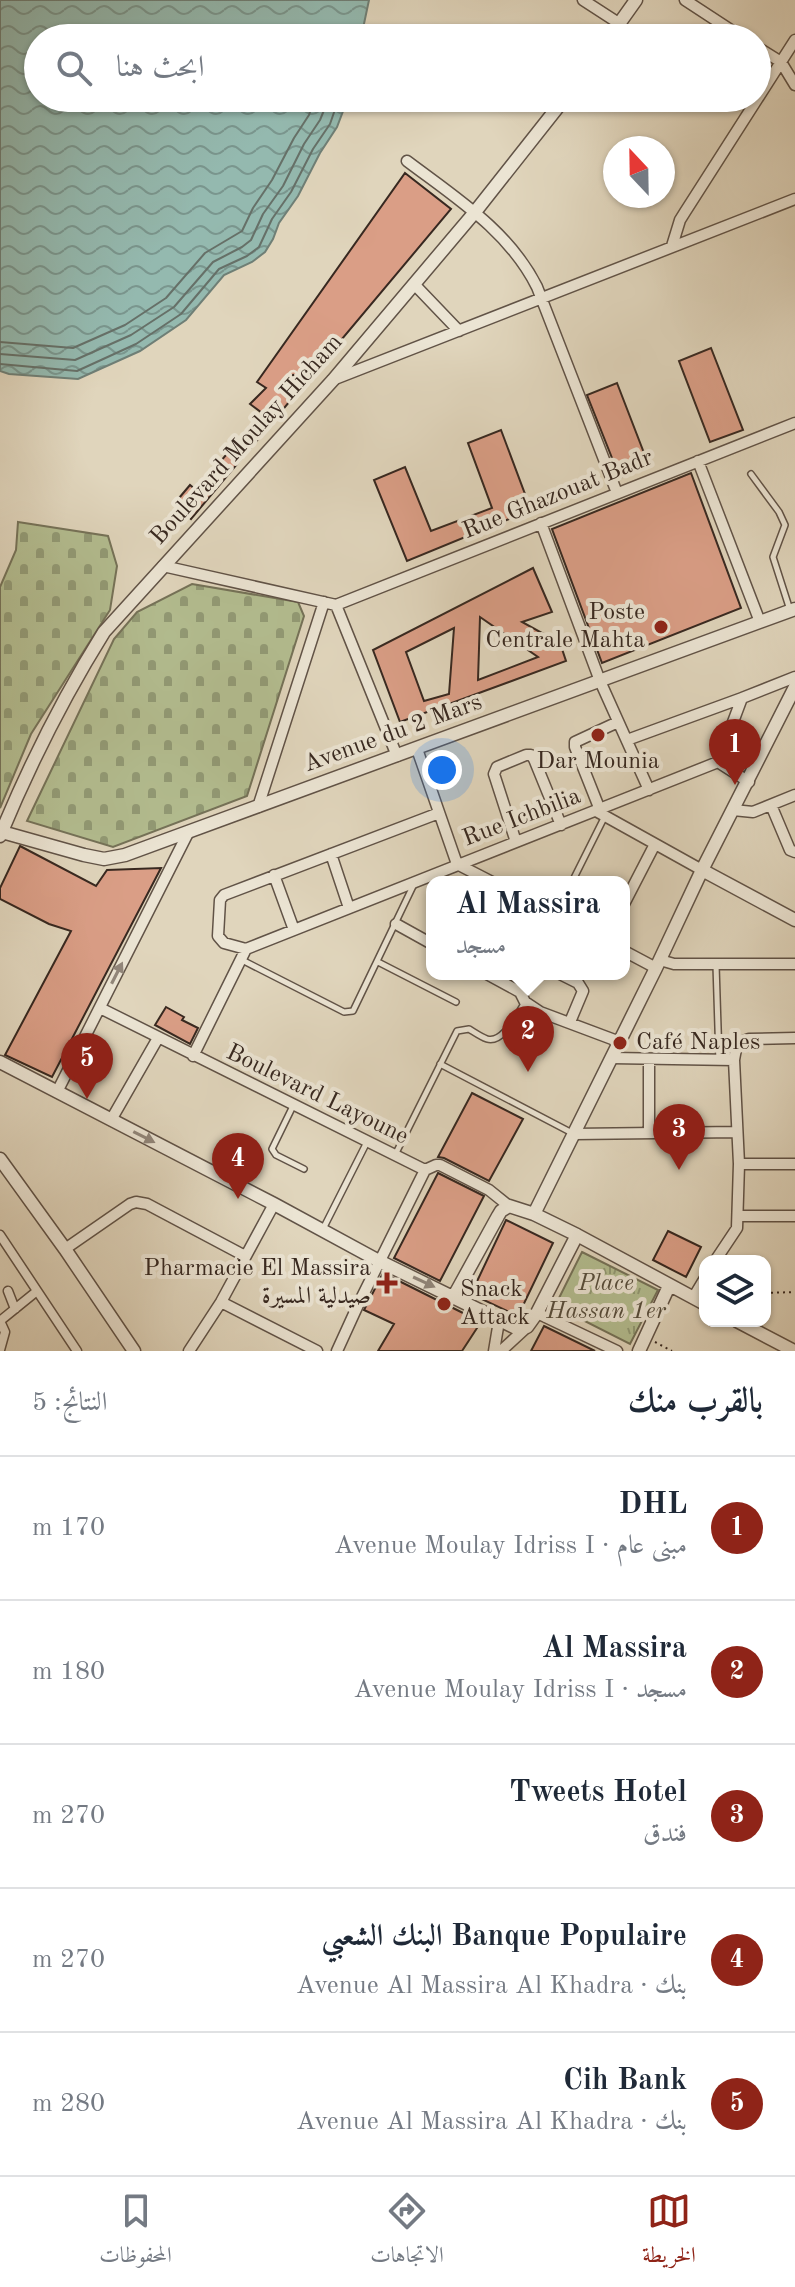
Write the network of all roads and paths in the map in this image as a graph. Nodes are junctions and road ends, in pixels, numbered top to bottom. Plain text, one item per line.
1 (583, 0) edge
2 (636, 0) edge
3 (685, 0) edge
4 (620, 24) joint
5 (722, 24) edge
6 (795, 40) edge
7 (771, 56) edge
8 (781, 62) junction
9 (771, 78) edge
10 (795, 85) edge
11 (554, 112) edge
12 (749, 112) edge
13 (407, 161) dead end
14 (795, 199) edge
15 (475, 212) junction
16 (672, 246) junction
17 (414, 284) junction
18 (541, 298) junction
19 (459, 331) junction
20 (333, 380) junction
21 (795, 423) edge
22 (698, 461) junction
23 (751, 474) dead end
24 (617, 493) junction
25 (541, 523) junction
26 (163, 566) junction
27 (324, 602) junction
28 (336, 605) junction
29 (793, 610) edge
30 (760, 622) junction
31 (795, 677) edge
32 (600, 681) junction
33 (795, 687) edge
34 (742, 698) junction
35 (618, 722) junction
36 (627, 740) junction
37 (417, 749) junction
38 (397, 756) junction
39 (718, 762) junction
40 (749, 782) junction
41 (649, 790) junction
42 (795, 795) edge
43 (771, 805) junction
44 (258, 807) junction
45 (733, 810) junction
46 (601, 812) junction
47 (439, 813) junction
48 (561, 825) junction
49 (188, 833) junction
50 (1, 834) edge
51 (516, 842) junction
52 (655, 844) junction
53 (795, 852) edge
54 (331, 854) junction
55 (457, 864) junction
56 (702, 870) junction
57 (274, 875) junction
58 (427, 876) edge
59 (480, 876) edge
60 (574, 876) edge
61 (426, 877) edge
62 (415, 881) junction
63 (630, 892) edge
64 (349, 908) junction
65 (795, 920) edge
66 (396, 924) junction
67 (294, 930) junction
68 (426, 941) edge
69 (630, 953) edge
70 (244, 954) junction
71 (378, 962) junction
72 (658, 964) junction
73 (716, 964) junction
74 (795, 964) edge
75 (496, 980) edge
76 (528, 980) edge
77 (572, 980) edge
78 (523, 997) junction
79 (456, 1002) dead end
80 (100, 1008) junction
81 (570, 1022) junction
82 (158, 1038) junction
83 (795, 1038) edge
84 (620, 1042) junction
85 (193, 1056) junction
86 (612, 1058) junction
87 (649, 1059) junction
88 (719, 1060) junction
89 (734, 1060) junction
90 (0, 1062) edge
91 (440, 1064) junction
92 (57, 1092) junction
93 (293, 1105) junction
94 (111, 1120) junction
95 (737, 1132) junction
96 (649, 1133) junction
97 (574, 1134) junction
98 (367, 1142) junction
99 (395, 1155) junction
100 (0, 1159) edge
101 (739, 1164) junction
102 (795, 1164) edge
103 (304, 1169) dead end
104 (425, 1170) junction
105 (274, 1204) junction
106 (509, 1206) junction
107 (534, 1214) junction
108 (738, 1216) junction
109 (795, 1216) edge
110 (322, 1230) junction
111 (0, 1235) edge
112 (577, 1235) junction
113 (65, 1249) junction
114 (719, 1255) edge
115 (245, 1256) junction
116 (379, 1261) junction
117 (669, 1286) junction
118 (8, 1291) dead end
119 (37, 1291) junction
120 (795, 1292) edge
121 (771, 1293) edge
122 (454, 1296) junction
123 (699, 1301) edge
124 (221, 1302) junction
125 (15, 1309) junction
126 (537, 1313) junction
127 (499, 1321) junction
128 (527, 1327) junction
129 (748, 1327) edge
130 (645, 1337) junction
131 (0, 1350) edge
132 (77, 1351) edge
133 (134, 1351) edge
134 (189, 1351) edge
135 (317, 1351) edge
136 (337, 1351) edge
137 (494, 1351) edge
138 (501, 1351) edge
139 (617, 1351) edge
140 (639, 1351) edge
141 (672, 1351) edge
142 (794, 1351) edge

1 - 4 street
2 - 4 street
3 - 5 street
6 - 8 street
7 - 8 street
8 - 9 street
8 - 10 street
11 - 15 street, Boulevard Moulay Hicham
12 - 16 street
13 - 15 street
14 - 16 street
15 - 17 street, Boulevard Moulay Hicham
15 - 18 street
16 - 18 street
17 - 19 street
17 - 20 street, Boulevard Moulay Hicham
18 - 19 street
18 - 24 street
19 - 20 street
20 - 26 street, Boulevard Moulay Hicham
21 - 22 street, Rue Ghazouat Badr
22 - 24 street, Rue Ghazouat Badr
22 - 30 street
23 - 29 lane
24 - 25 street, Rue Ghazouat Badr
25 - 28 street, Rue Ghazouat Badr
25 - 32 street
26 - 27 street
26 - 50 street, Boulevard Moulay Hicham
27 - 28 street
27 - 44 street
28 - 38 street
29 - 30 street, Avenue du 2 Mars
30 - 32 street, Avenue du 2 Mars
31 - 34 street
32 - 35 street
32 - 37 street, Avenue du 2 Mars
33 - 40 street
34 - 36 street
34 - 39 street
35 - 36 street
35 - 46 street
36 - 41 street
37 - 38 street, Avenue du 2 Mars
37 - 47 street
38 - 44 street, Avenue du 2 Mars
39 - 40 street
39 - 41 street, Rue Ichbilia
40 - 45 street
41 - 46 street, Rue Ichbilia
42 - 43 street
43 - 45 street
43 - 53 street
44 - 49 street, Avenue du 2 Mars
45 - 56 street
46 - 48 street, Rue Ichbilia
46 - 52 street
46 - 60 lane
47 - 54 street
47 - 55 street
48 - 51 street, Rue Ichbilia
48 - 51 street
49 - 50 street, Avenue du 2 Mars
80 -> 49 street
51 - 55 street, Rue Ichbilia
52 - 56 street
52 - 63 street
54 - 57 street
54 - 64 street
55 - 58 street, Rue Ichbilia
55 - 59 street
56 - 65 street
56 - 72 street
57 - 67 street
57 - 70 street
61 - 62 street, Rue Ichbilia
62 - 64 street, Rue Ichbilia
62 - 66 lane
64 - 67 street, Rue Ichbilia
66 - 68 street
66 - 71 lane
67 - 70 street, Rue Ichbilia
69 - 72 street
70 - 71 lane
70 - 85 street
71 - 79 lane
72 - 73 street
72 - 84 street
73 - 74 street
73 - 88 lane
75 - 78 street
76 - 78 street
77 - 81 street
78 - 81 street
78 - 91 lane
80 - 82 street, Boulevard Layoune
80 - 92 street
81 - 84 street
82 - 85 street, Boulevard Layoune
82 - 94 street
83 - 89 street
84 - 86 street
85 - 93 street, Boulevard Layoune
86 - 87 street
86 - 97 street
87 - 88 street
87 - 96 street
88 - 89 street
89 - 95 street
90 - 92 street
91 - 97 lane
91 - 99 lane
92 - 94 street
93 - 98 street, Boulevard Layoune
93 - 103 lane
94 -> 105 street
95 - 96 street
95 - 101 street
96 - 97 street
97 - 107 street
98 - 99 street, Boulevard Layoune
98 - 110 lane
99 - 104 street, Boulevard Layoune
100 - 113 street
101 - 102 street
101 - 108 street
104 - 106 street
104 - 116 street, Boulevard Layoune
105 - 110 street
105 - 115 street
106 - 107 street
106 - 122 street
107 - 112 street
108 - 109 street
108 - 114 street
110 - 116 street
111 - 119 street
112 - 117 street
112 - 126 street
113 - 115 street
113 - 133 street
115 - 124 street
116 -> 122 street
116 - 136 street, Boulevard Layoune
117 - 123 street
117 - 130 street
118 - 125 street
119 - 125 street
119 - 132 street
120 - 121 path
122 - 127 street
124 - 134 street
124 - 135 street
125 - 131 street
126 - 128 street
126 - 139 street
127 - 128 street
127 - 137 street
128 - 138 street
129 - 142 street
130 - 140 street
130 - 141 path

